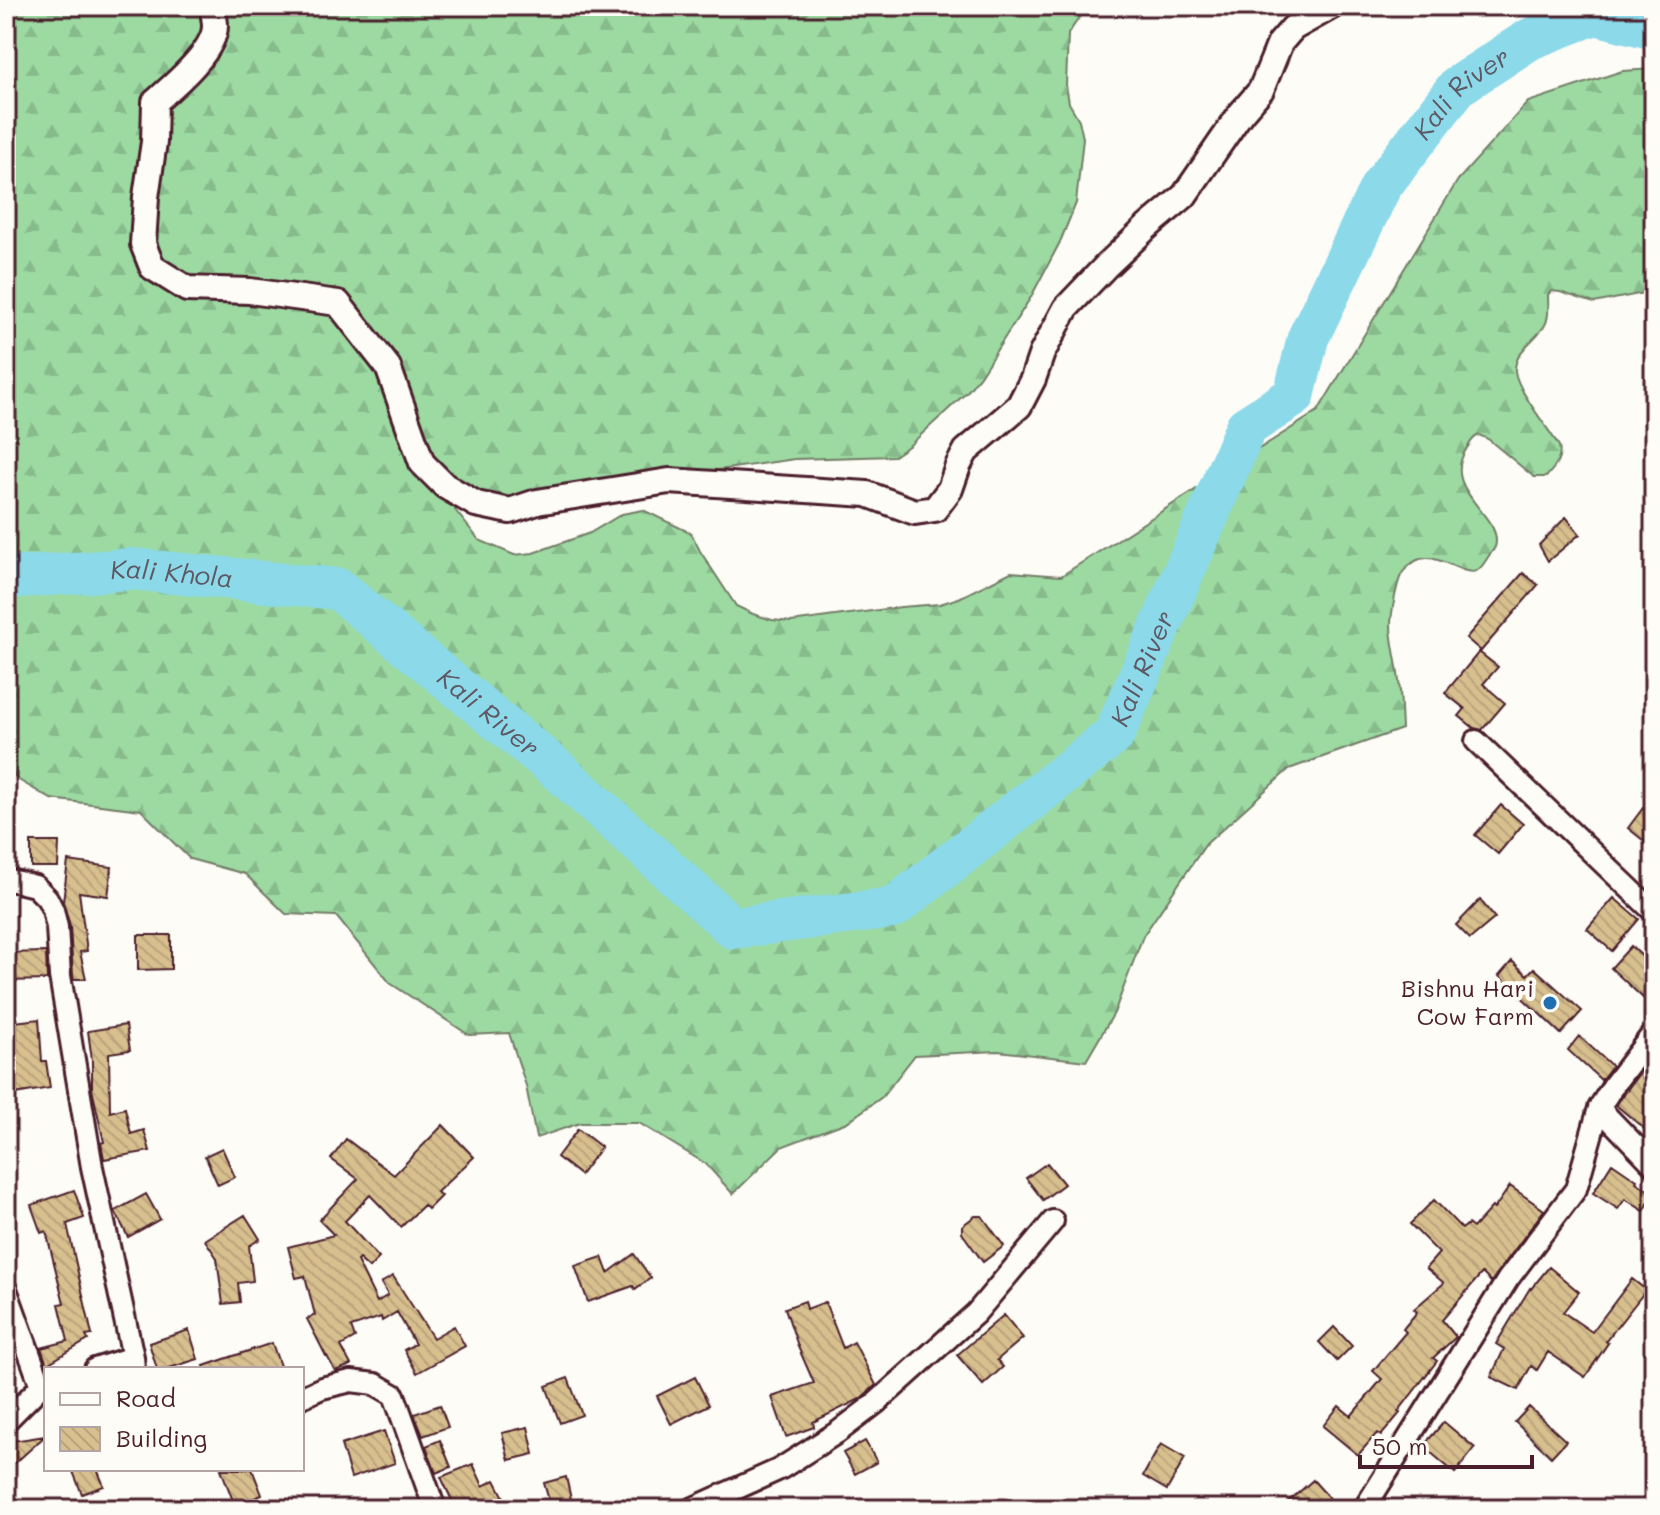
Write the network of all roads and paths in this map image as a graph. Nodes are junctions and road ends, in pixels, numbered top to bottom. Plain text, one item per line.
1 (212, 6) edge
2 (1332, 6) edge
3 (1476, 741) dead end
4 (6, 879) edge
5 (1654, 912) edge
6 (1654, 1032) edge
7 (1599, 1108) junction
8 (1654, 1165) edge
9 (1053, 1221) dead end
10 (6, 1289) edge
11 (134, 1363) edge
12 (108, 1367) edge
13 (44, 1386) edge
14 (304, 1396) edge
15 (6, 1421) edge
16 (6, 1464) edge
17 (7, 1509) edge
18 (435, 1509) edge
19 (691, 1509) edge
20 (1364, 1509) edge

1 - 2 street
3 - 5 street
4 - 11 street
6 - 7 street
7 - 8 street
7 - 20 street
9 - 19 street
10 - 13 street
11 - 12 street
13 - 15 street
14 - 18 street
16 - 17 lane

